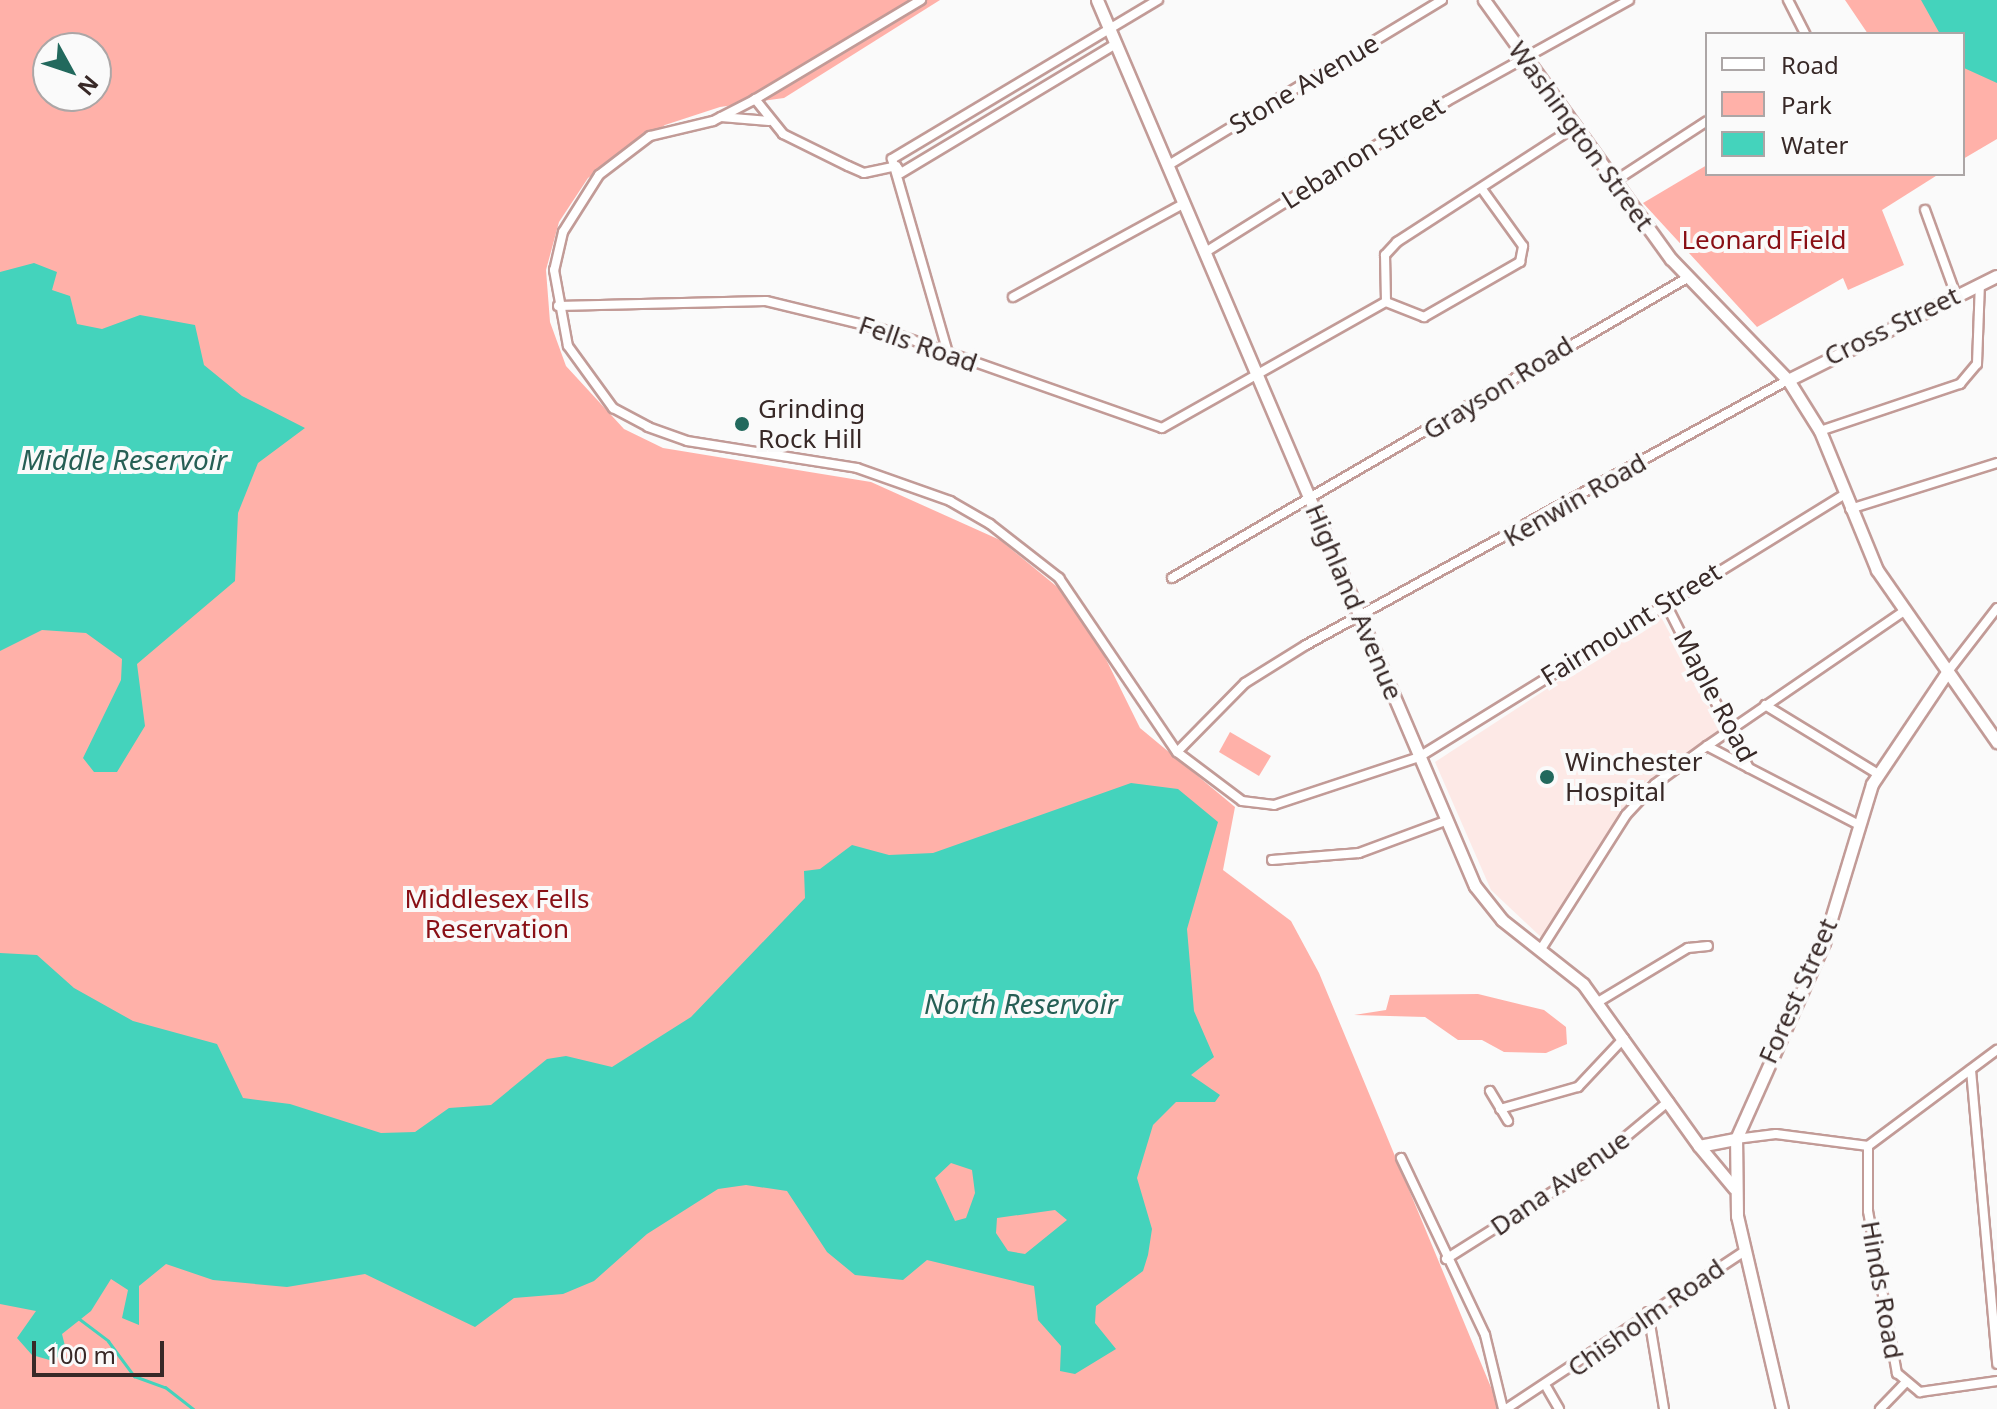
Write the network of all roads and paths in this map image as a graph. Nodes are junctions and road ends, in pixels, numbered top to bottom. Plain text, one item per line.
1 (921, 0) edge
2 (1097, 0) edge
3 (1158, 0) edge
4 (1442, 0) edge
5 (1484, 0) edge
6 (1629, 0) edge
7 (1788, 0) edge
8 (1109, 30) junction
9 (1804, 32) edge
10 (1116, 44) junction
11 (1524, 57) junction
12 (755, 99) junction
13 (720, 117) junction
14 (769, 121) junction
15 (1705, 122) edge
16 (1575, 127) junction
17 (896, 166) junction
18 (1167, 166) junction
19 (1612, 183) junction
20 (1484, 192) junction
21 (1183, 204) junction
22 (1925, 210) dead end
23 (1204, 253) junction
24 (1997, 276) edge
25 (1687, 278) junction
26 (1980, 284) junction
27 (1956, 295) junction
28 (1013, 297) dead end
29 (1386, 302) junction
30 (558, 306) junction
31 (948, 353) junction
32 (1258, 377) junction
33 (1788, 380) junction
34 (1820, 431) junction
35 (1997, 463) edge
36 (1845, 494) junction
37 (1311, 503) junction
38 (1850, 509) junction
39 (1172, 578) dead end
40 (1665, 602) junction
41 (1997, 608) edge
42 (1904, 611) junction
43 (1360, 619) junction
44 (1946, 674) junction
45 (1765, 705) junction
46 (1732, 726) junction
47 (1997, 742) edge
48 (1707, 746) junction
49 (1177, 752) junction
50 (1419, 757) junction
51 (1749, 768) junction
52 (1878, 774) junction
53 (1445, 821) junction
54 (1859, 825) junction
55 (1272, 860) dead end
56 (1708, 946) dead end
57 (1541, 949) junction
58 (1598, 1002) junction
59 (1624, 1038) junction
60 (1997, 1050) edge
61 (1971, 1070) junction
62 (1490, 1091) dead end
63 (1669, 1101) junction
64 (1500, 1109) junction
65 (1508, 1121) dead end
66 (1736, 1139) junction
67 (1699, 1146) junction
68 (1868, 1146) junction
69 (1401, 1158) dead end
70 (1734, 1188) junction
71 (1745, 1251) junction
72 (1446, 1259) junction
73 (1648, 1312) junction
74 (1997, 1364) edge
75 (1997, 1381) edge
76 (1905, 1383) junction
77 (1547, 1388) junction
78 (1505, 1409) edge
79 (1559, 1409) edge
80 (1664, 1409) edge
81 (1782, 1409) edge
82 (1880, 1409) edge

1 - 12 street
2 - 8 main road, Highland Avenue
3 - 8 street
4 - 18 street, Stone Avenue
5 - 11 main road, Washington Street
6 - 11 street, Lebanon Street
7 - 9 street
8 - 10 main road, Highland Avenue
8 - 17 street
10 - 17 street
10 - 18 main road, Highland Avenue
11 - 16 main road, Washington Street
11 - 23 street, Lebanon Street
12 - 13 street
12 - 14 street
13 - 14 street
13 - 30 street
14 - 17 street
15 - 19 street
16 - 19 main road, Washington Street
16 - 20 street
17 - 31 street
18 - 21 main road, Highland Avenue
19 - 25 main road, Washington Street
20 - 29 street
20 - 29 street
21 - 23 main road, Highland Avenue
21 - 28 street
22 - 27 street
23 - 32 main road, Highland Avenue
24 - 26 main road, Cross Street
25 - 33 main road, Washington Street
25 - 37 street, Grayson Road
26 - 27 main road, Cross Street
26 - 34 street
27 - 33 main road, Cross Street
29 - 32 street, Fells Road
30 - 31 street, Fells Road
30 - 49 street
31 - 32 street, Fells Road
32 - 37 main road, Highland Avenue
33 - 34 main road, Washington Street
33 - 43 street, Kenwin Road
34 - 36 main road, Washington Street
35 - 38 street
36 - 38 main road, Washington Street
36 - 40 street, Fairmount Street
37 - 39 street, Grayson Road
37 - 43 main road, Highland Avenue
38 - 42 main road, Washington Street
40 - 46 street, Maple Road
40 - 50 street, Fairmount Street
41 - 44 street, Forest Street
42 - 44 main road, Washington Street
42 - 45 street
43 - 49 street, Kenwin Road
43 - 50 main road, Highland Avenue
44 - 47 main road, Washington Street
44 - 52 main road, Forest Street
45 - 46 street
45 - 52 street
46 - 48 street
46 - 51 street, Maple Road
48 - 51 street
48 - 57 street
49 - 50 street, Fairmount Street
50 - 53 main road, Highland Avenue
51 - 54 street, Maple Road
52 - 54 main road, Forest Street
53 - 55 street
53 - 57 main road, Highland Avenue
54 - 66 main road, Forest Street
56 - 58 street
57 - 58 main road, Highland Avenue
58 - 59 main road, Highland Avenue
59 - 63 main road, Highland Avenue
59 - 64 street
60 - 61 street
61 - 68 street
61 - 74 street
62 - 64 street
63 - 67 main road, Highland Avenue
63 - 72 street, Dana Avenue
64 - 65 street
66 - 67 main road
66 - 68 street
66 - 70 main road, Forest Street
67 - 70 main road, Highland Avenue
68 - 76 street, Hinds Road
69 - 72 street
70 - 71 main road, Forest Street
71 - 73 street, Chisholm Road
71 - 81 main road, Forest Street
72 - 78 street
73 - 77 street, Chisholm Road
73 - 80 street
75 - 76 street, Hinds Road
76 - 82 street
77 - 78 street, Chisholm Road
77 - 79 street

